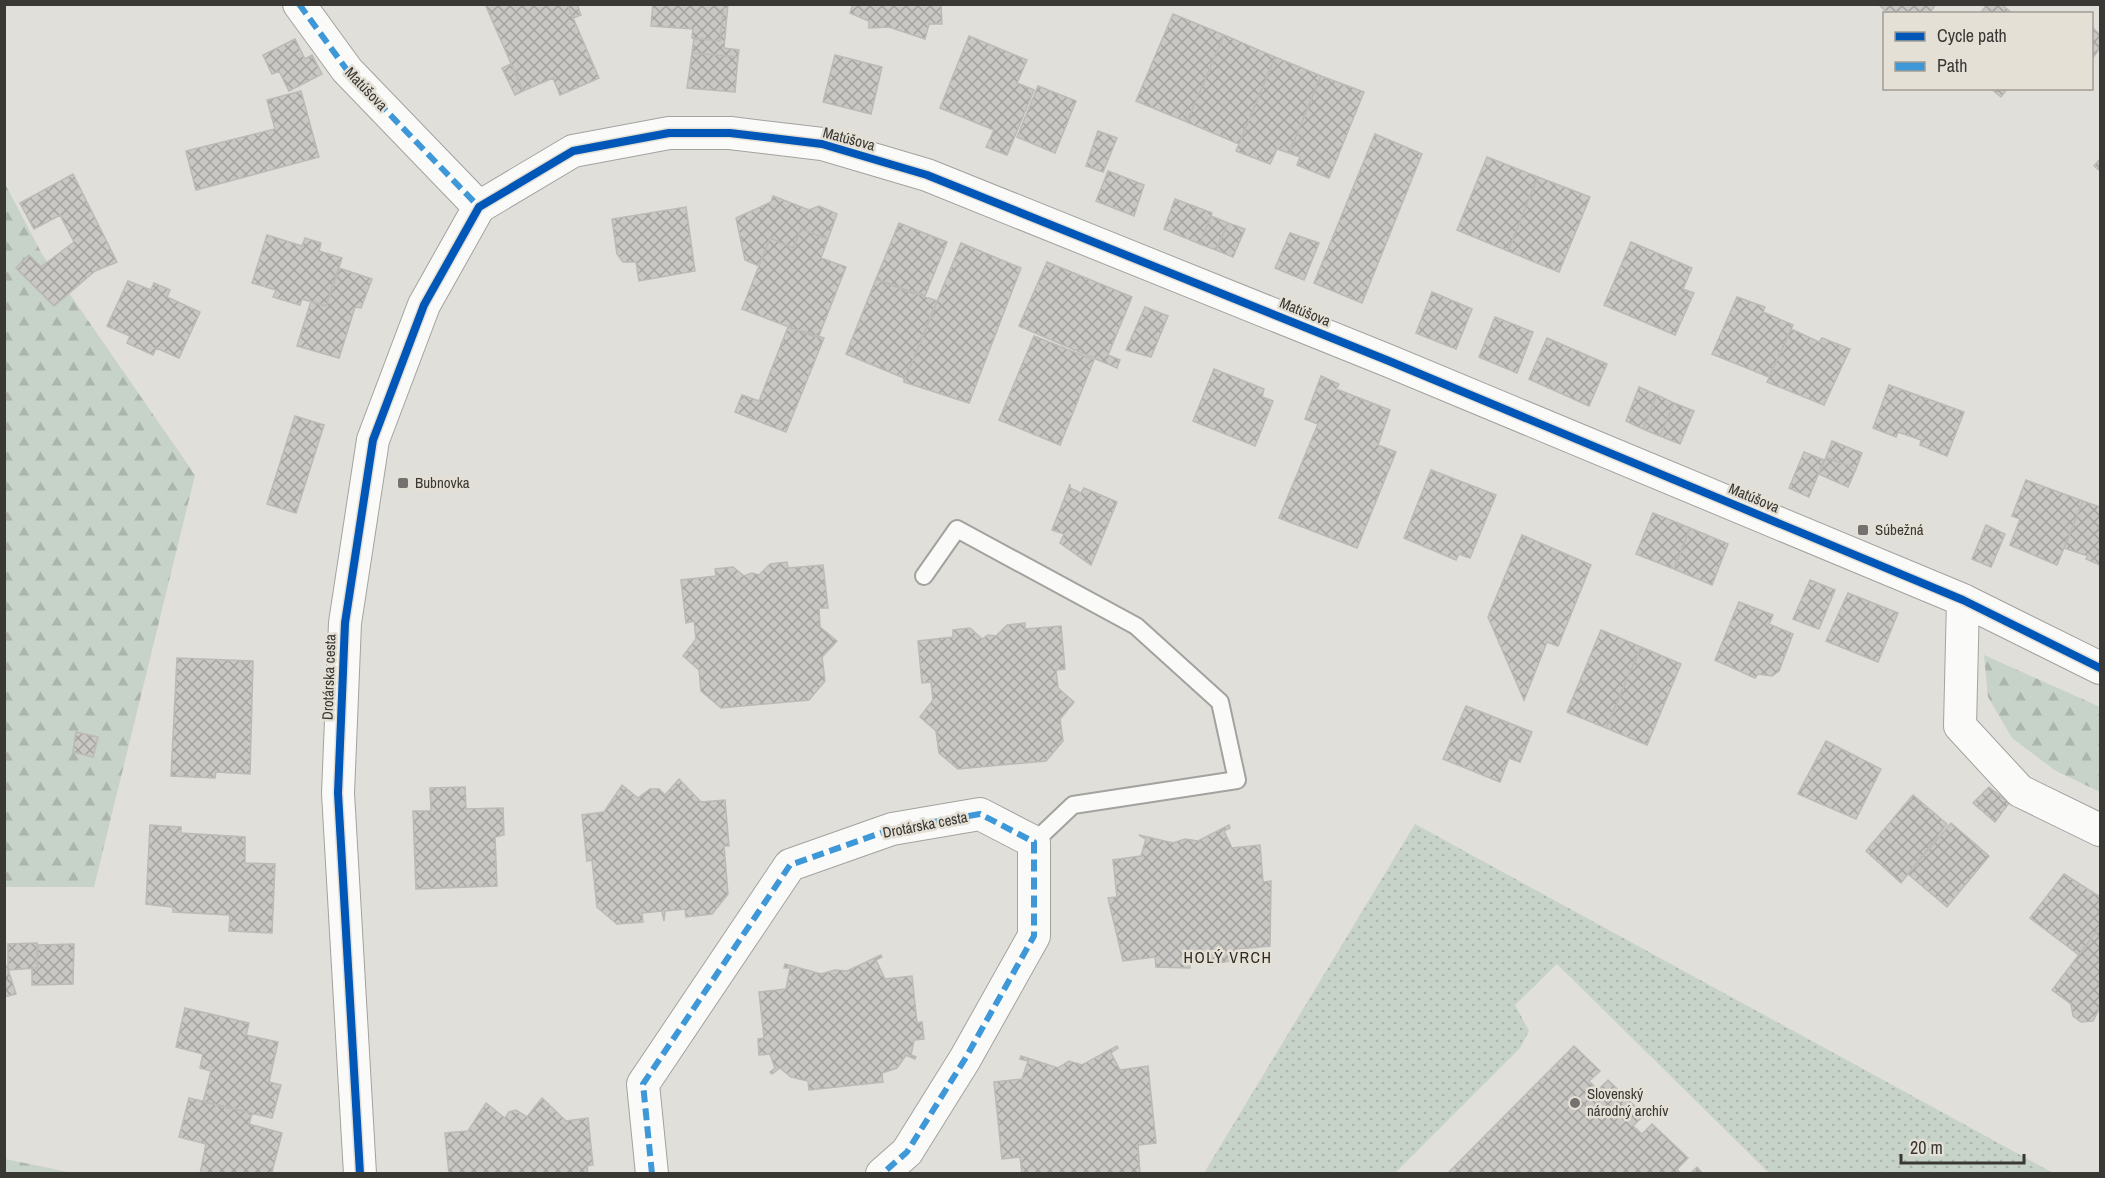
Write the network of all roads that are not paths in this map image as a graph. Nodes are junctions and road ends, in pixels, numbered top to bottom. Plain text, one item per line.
1 (299, 4) edge
2 (479, 207) junction
3 (924, 576) dead end
4 (1963, 600) junction
5 (2100, 668) edge
6 (2100, 830) edge
7 (1034, 842) junction
8 (360, 1173) edge
9 (651, 1173) edge
10 (882, 1173) edge

1 - 2 street, Matúšova
2 - 4 street, Matúšova
2 - 8 street, Drotárska cesta
3 - 7 lane
4 - 5 street, Matúšova
4 - 6 street
7 - 9 street, Drotárska cesta
7 - 10 street

